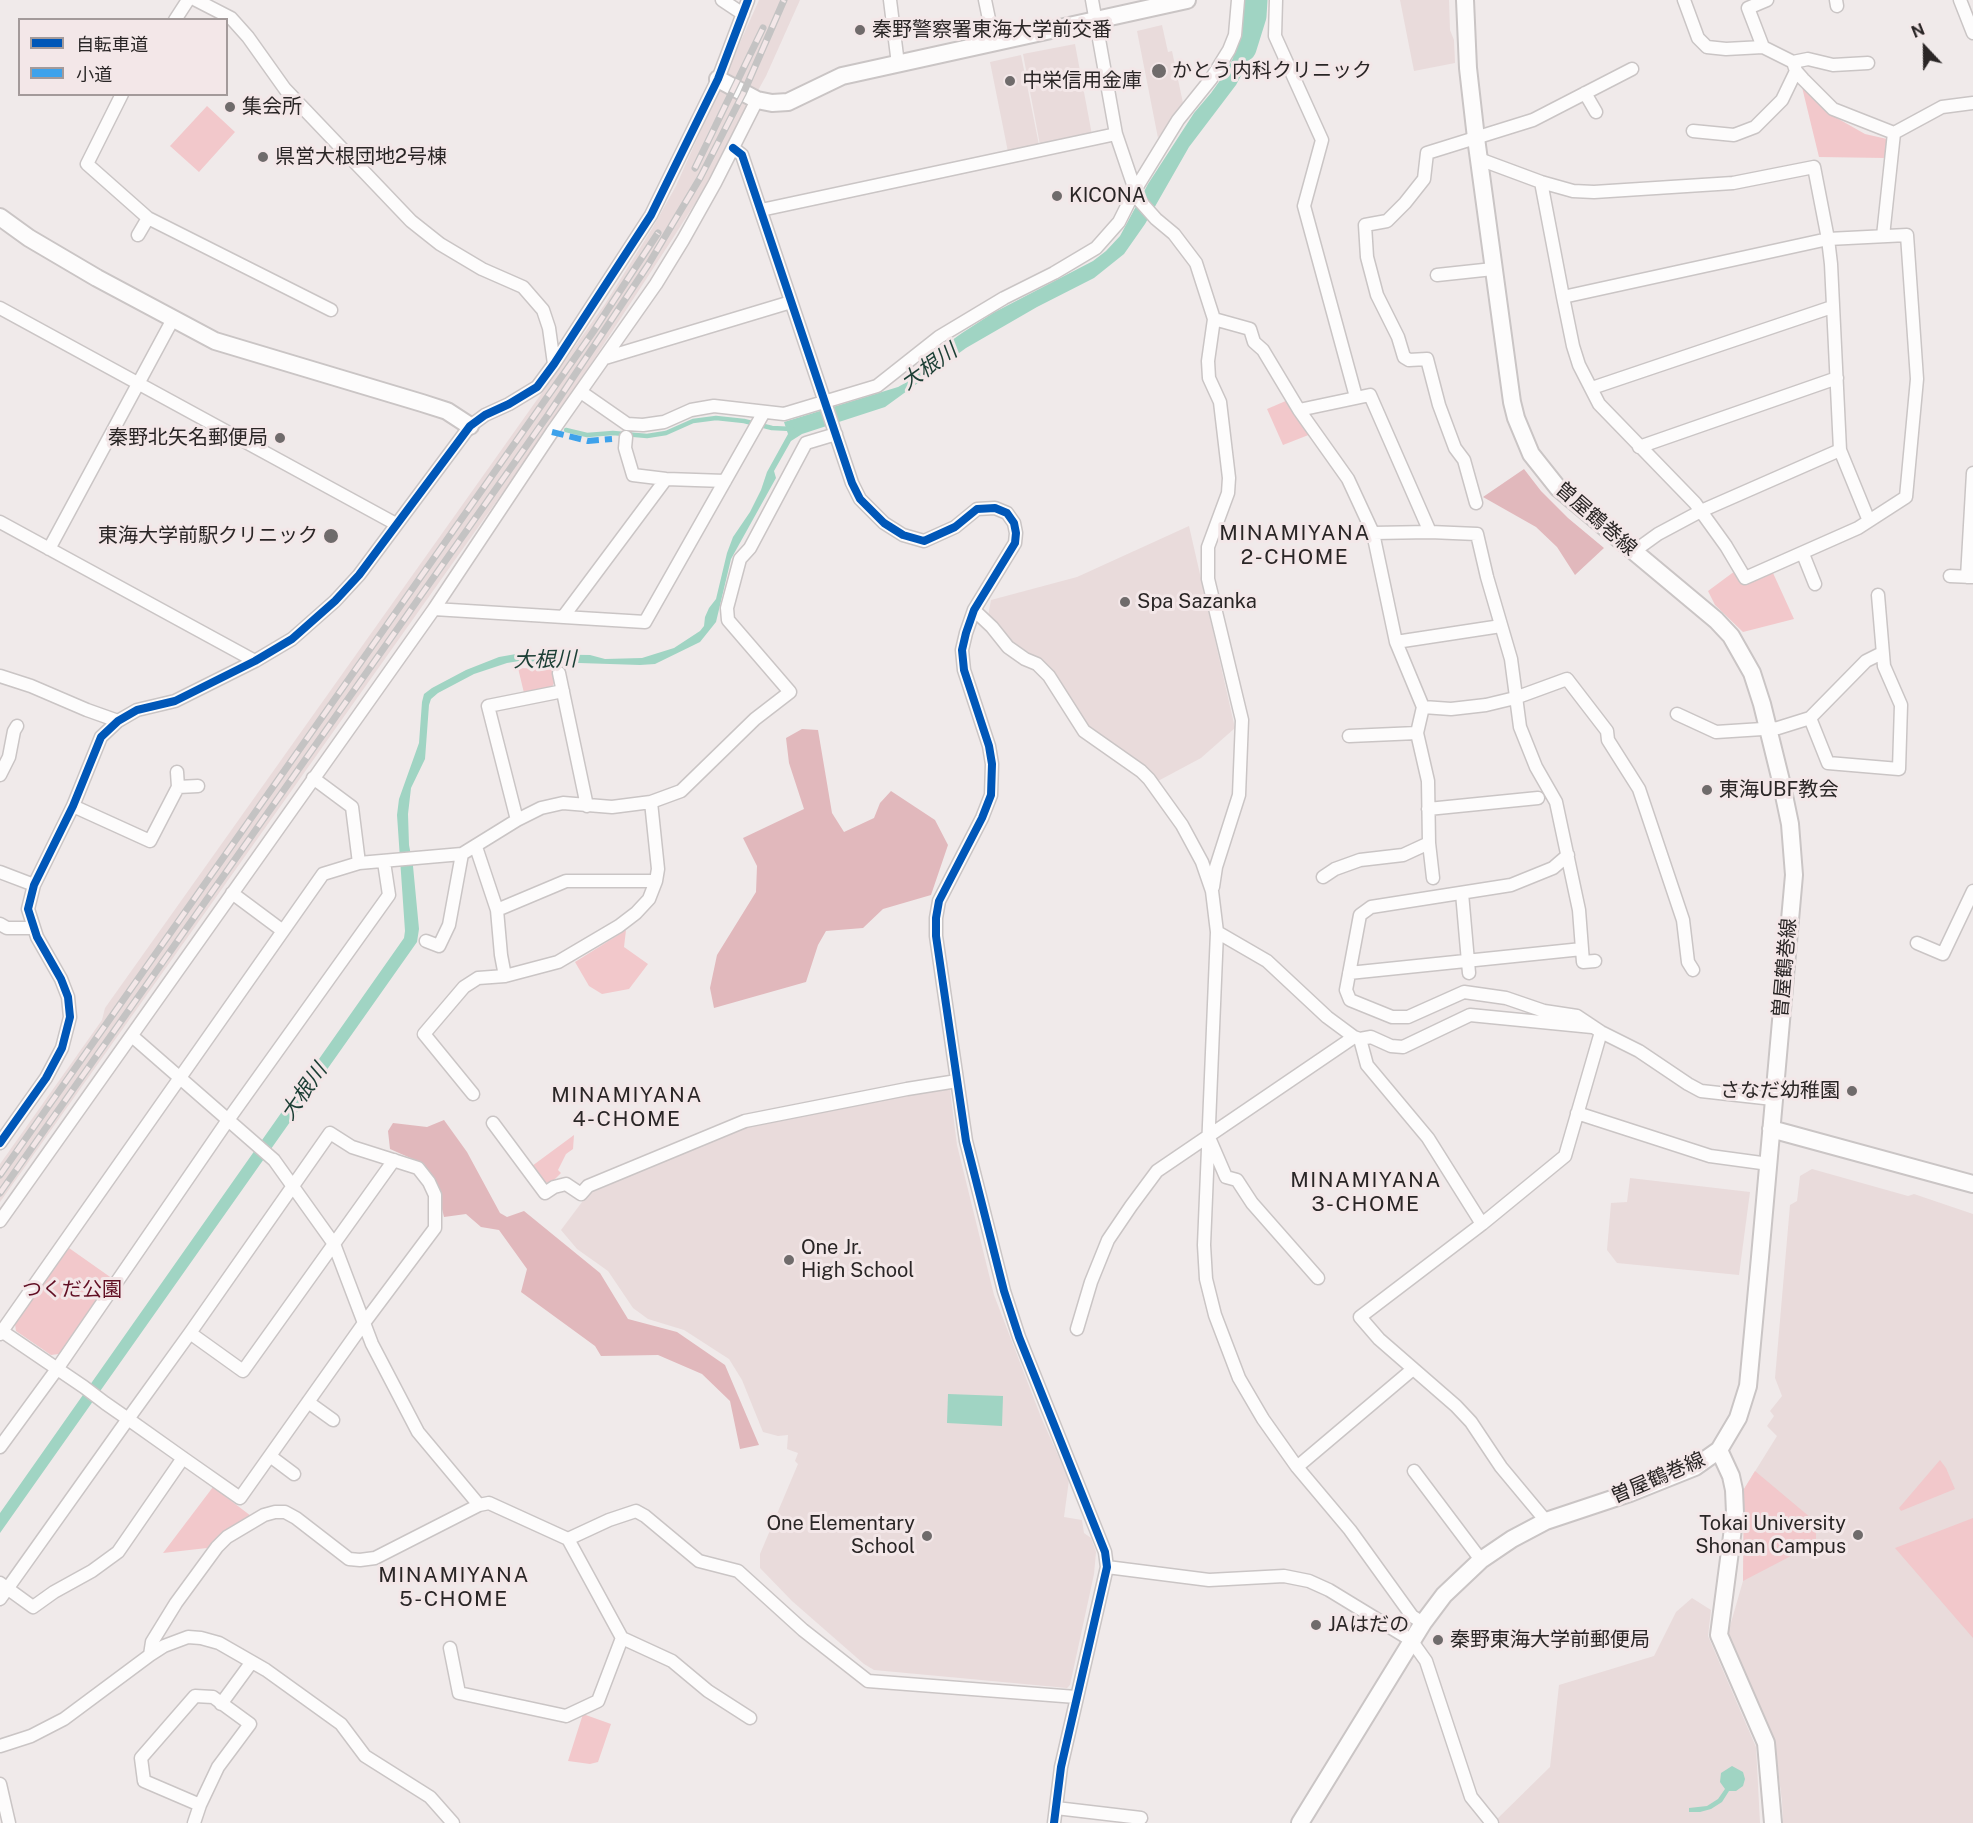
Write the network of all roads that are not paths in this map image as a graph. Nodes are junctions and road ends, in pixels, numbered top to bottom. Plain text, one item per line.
1 (188, 0) edge
2 (196, 0) edge
3 (722, 0) edge
4 (748, 0) edge
5 (890, 0) edge
6 (985, 0) edge
7 (1092, 0) edge
8 (1187, 0) edge
9 (1238, 0) edge
10 (1276, 0) edge
11 (1465, 0) edge
12 (1684, 0) edge
13 (1767, 0) edge
14 (1960, 0) edge
15 (1969, 12) edge
16 (743, 14) junction
17 (176, 18) edge
18 (1095, 21) junction
19 (1973, 33) edge
20 (994, 43) junction
21 (1763, 47) junction
22 (1868, 63) dead end
23 (898, 64) junction
24 (1795, 67) junction
25 (1632, 69) dead end
26 (718, 80) junction
27 (1585, 93) junction
28 (121, 96) edge
29 (757, 100) junction
30 (1973, 103) edge
31 (1596, 112) dead end
32 (1693, 130) dead end
33 (1894, 133) junction
34 (1116, 134) junction
35 (1476, 138) junction
36 (733, 148) junction
37 (78, 153) dead end
38 (1479, 159) junction
39 (87, 164) junction
40 (1541, 182) junction
41 (1137, 195) junction
42 (761, 210) junction
43 (0, 217) edge
44 (148, 218) junction
45 (138, 235) dead end
46 (1883, 236) junction
47 (1828, 239) junction
48 (1493, 268) junction
49 (1437, 275) dead end
50 (1563, 297) junction
51 (791, 302) junction
52 (1832, 307) junction
53 (0, 308) edge
54 (331, 310) dead end
55 (173, 319) junction
56 (1214, 319) junction
57 (605, 358) junction
58 (554, 364) junction
59 (1837, 378) junction
60 (139, 383) junction
61 (1592, 388) junction
62 (581, 392) junction
63 (1356, 397) junction
64 (826, 404) junction
65 (1299, 410) junction
66 (764, 412) junction
67 (470, 426) junction
68 (835, 430) junction
69 (626, 437) dead end
70 (1639, 447) junction
71 (1840, 450) junction
72 (1973, 473) edge
73 (666, 479) junction
74 (725, 481) junction
75 (1476, 504) dead end
76 (1701, 511) junction
77 (1869, 521) junction
78 (0, 522) edge
79 (396, 524) junction
80 (1430, 532) junction
81 (1373, 533) junction
82 (49, 549) junction
83 (1633, 552) junction
84 (1803, 554) junction
85 (1950, 576) dead end
86 (1970, 577) edge
87 (1815, 584) dead end
88 (1878, 595) dead end
89 (434, 609) junction
90 (974, 610) junction
91 (563, 617) junction
92 (1501, 626) junction
93 (1396, 642) junction
94 (1882, 653) junction
95 (255, 662) junction
96 (559, 673) dead end
97 (0, 676) edge
98 (563, 690) junction
99 (1515, 698) junction
100 (1423, 707) junction
101 (1677, 714) dead end
102 (1810, 718) junction
103 (118, 721) junction
104 (18, 726) dead end
105 (1768, 729) junction
106 (1417, 734) junction
107 (1349, 736) dead end
108 (177, 772) dead end
109 (0, 775) edge
110 (313, 778) junction
111 (198, 786) dead end
112 (178, 787) junction
113 (1538, 798) dead end
114 (651, 802) junction
115 (72, 806) junction
116 (587, 806) junction
117 (1428, 809) junction
118 (516, 820) junction
119 (1429, 843) junction
120 (476, 847) junction
121 (462, 854) junction
122 (1568, 855) junction
123 (388, 861) junction
124 (359, 863) junction
125 (0, 872) edge
126 (1323, 877) dead end
127 (1432, 878) dead end
128 (656, 881) junction
129 (34, 885) junction
130 (1212, 891) junction
131 (1973, 891) edge
132 (232, 892) junction
133 (1461, 893) junction
134 (497, 910) junction
135 (0, 924) edge
136 (34, 928) junction
137 (283, 932) junction
138 (1217, 932) junction
139 (426, 941) dead end
140 (1917, 943) dead end
141 (1582, 949) junction
142 (1594, 961) dead end
143 (1468, 967) junction
144 (1693, 970) dead end
145 (1349, 973) junction
146 (505, 976) junction
147 (1598, 1030) junction
148 (132, 1036) junction
149 (1357, 1038) junction
150 (180, 1079) junction
151 (957, 1081) junction
152 (472, 1094) dead end
153 (1773, 1099) junction
154 (1577, 1113) junction
155 (228, 1120) junction
156 (493, 1123) dead end
157 (1771, 1129) junction
158 (1208, 1136) junction
159 (0, 1143) edge
160 (394, 1160) junction
161 (1769, 1164) junction
162 (1973, 1184) edge
163 (292, 1186) junction
164 (0, 1221) edge
165 (1482, 1224) junction
166 (334, 1244) junction
167 (1318, 1278) dead end
168 (364, 1323) junction
169 (1077, 1329) dead end
170 (1, 1332) edge
171 (190, 1333) junction
172 (57, 1369) junction
173 (1413, 1369) junction
174 (308, 1402) junction
175 (128, 1419) junction
176 (333, 1420) dead end
177 (0, 1447) edge
178 (1719, 1450) junction
179 (270, 1456) junction
180 (183, 1458) junction
181 (1297, 1467) junction
182 (1414, 1471) dead end
183 (294, 1474) dead end
184 (479, 1506) junction
185 (1546, 1521) junction
186 (568, 1539) junction
187 (1481, 1560) junction
188 (1107, 1567) junction
189 (2, 1590) edge
190 (1423, 1623) junction
191 (622, 1638) junction
192 (1412, 1640) junction
193 (450, 1648) dead end
194 (150, 1655) junction
195 (251, 1663) junction
196 (1076, 1697) junction
197 (221, 1704) junction
198 (750, 1718) dead end
199 (0, 1746) edge
200 (0, 1784) edge
201 (200, 1805) junction
202 (1056, 1808) junction
203 (1141, 1818) dead end
204 (1114, 1819) edge
205 (9, 1823) edge
206 (194, 1823) edge
207 (453, 1823) edge
208 (1054, 1823) edge
209 (1300, 1823) edge
210 (1492, 1823) edge
211 (1773, 1823) edge

1 - 17 street
2 - 58 street
3 - 16 street
4 - 16 street
5 - 23 street
6 - 20 street
7 - 18 street
8 - 18 main road
9 - 41 street
10 - 63 street
11 - 35 main road, 曽屋鶴巻線
12 - 21 street
13 - 21 street
14 - 15 street
15 - 19 street
16 - 26 street
18 - 20 main road
18 - 34 street
20 - 23 main road
21 - 24 street
22 - 24 street
23 - 29 main road
24 - 32 street
24 - 33 street
25 - 27 street
26 - 29 main road
26 - 58 street
27 - 31 street
27 - 35 street
28 - 39 street
29 - 36 street
30 - 33 street
33 - 46 street
34 - 41 street
34 - 42 street
35 - 38 main road, 曽屋鶴巻線
35 - 75 street
36 - 42 street
36 - 57 street
37 - 39 street
38 - 40 street
38 - 48 main road, 曽屋鶴巻線
39 - 44 street
40 - 47 street
40 - 50 street
41 - 56 street
41 - 64 street
42 - 51 street
43 - 55 main road
44 - 45 street
44 - 54 street
46 - 47 street
46 - 77 street
47 - 50 street
47 - 52 street
48 - 49 street
48 - 83 main road, 曽屋鶴巻線
50 - 61 street
51 - 57 street
51 - 64 street
52 - 59 street
52 - 61 street
53 - 60 street
55 - 60 street
55 - 67 main road
56 - 65 street
56 - 130 street
57 - 62 street
58 - 67 street
59 - 70 street
59 - 71 street
60 - 79 street
60 - 82 street
61 - 70 street
62 - 66 street
62 - 89 street
63 - 65 street
63 - 80 street
64 - 66 street
64 - 68 street
65 - 81 street
66 - 74 street
67 - 79 street
68 - 90 street
68 - 114 street
69 - 73 street
70 - 76 street
71 - 76 street
71 - 77 street
72 - 86 street
73 - 74 street
73 - 91 street
74 - 91 street
76 - 83 street
76 - 84 street
77 - 84 street
78 - 82 street
79 - 95 street
80 - 81 street
80 - 92 street
81 - 93 street
82 - 95 street
83 - 105 main road, 曽屋鶴巻線
84 - 87 street
85 - 86 street
88 - 94 street
89 - 91 street
89 - 110 street
90 - 130 street
90 - 151 street
92 - 93 street
92 - 99 street
93 - 100 street
94 - 102 street
94 - 102 street
95 - 103 street
96 - 98 street
97 - 103 street
98 - 116 street
98 - 118 street
99 - 100 street
99 - 122 street
99 - 144 street
100 - 106 street
101 - 105 street
102 - 105 street
103 - 115 street
104 - 109 street
105 - 153 main road, 曽屋鶴巻線
106 - 107 street
106 - 117 street
108 - 112 street
110 - 124 street
110 - 132 street
111 - 112 street
112 - 115 street
113 - 117 street
114 - 116 street
114 - 128 street
115 - 129 street
116 - 118 street
117 - 119 street
118 - 120 street
119 - 126 street
119 - 127 street
120 - 121 street
120 - 134 street
121 - 123 street
121 - 139 street
122 - 133 street
122 - 141 street
123 - 124 street
123 - 155 street
124 - 137 street
125 - 129 street
128 - 134 street
128 - 146 street
129 - 136 street
130 - 138 street
131 - 140 street
132 - 137 street
132 - 148 street
133 - 143 street
133 - 145 street
134 - 146 street
135 - 136 street
136 - 159 street
137 - 150 street
138 - 149 street
138 - 158 street
141 - 142 street
141 - 143 street
143 - 145 street
145 - 147 street
146 - 152 street
147 - 149 street
147 - 153 street
147 - 154 street
148 - 150 street
148 - 164 street
149 - 158 street
149 - 165 street
150 - 155 street
150 - 170 street
151 - 156 street
151 - 188 street
153 - 157 main road, 曽屋鶴巻線
154 - 161 street
154 - 165 street
155 - 163 street
155 - 172 street
157 - 161 main road, 曽屋鶴巻線
157 - 162 main road
158 - 167 street
158 - 169 street
158 - 181 street
160 - 163 street
160 - 166 street
160 - 168 street
161 - 178 main road, 曽屋鶴巻線
163 - 166 street
163 - 171 street
165 - 173 street
166 - 168 street
166 - 171 street
168 - 174 street
168 - 184 street
170 - 172 street
171 - 175 street
172 - 175 street
172 - 177 street
173 - 181 street
173 - 185 street
174 - 176 street
174 - 179 street
175 - 180 street
175 - 189 street
178 - 185 main road, 曽屋鶴巻線
178 - 211 main road
179 - 180 street
179 - 183 street
180 - 189 street
181 - 190 street
182 - 187 street
184 - 186 street
184 - 194 street
185 - 187 main road, 曽屋鶴巻線
186 - 191 street
186 - 196 street
187 - 190 main road, 曽屋鶴巻線
188 - 192 street
188 - 196 street
190 - 192 main road, 曽屋鶴巻線
191 - 193 street
191 - 198 street
192 - 209 main road, 曽屋鶴巻線
192 - 210 street
194 - 195 street
194 - 199 street
195 - 197 street
195 - 207 street
196 - 202 street
197 - 201 street
197 - 201 street
200 - 205 street
201 - 206 street
202 - 204 street
202 - 208 street
203 - 204 street

